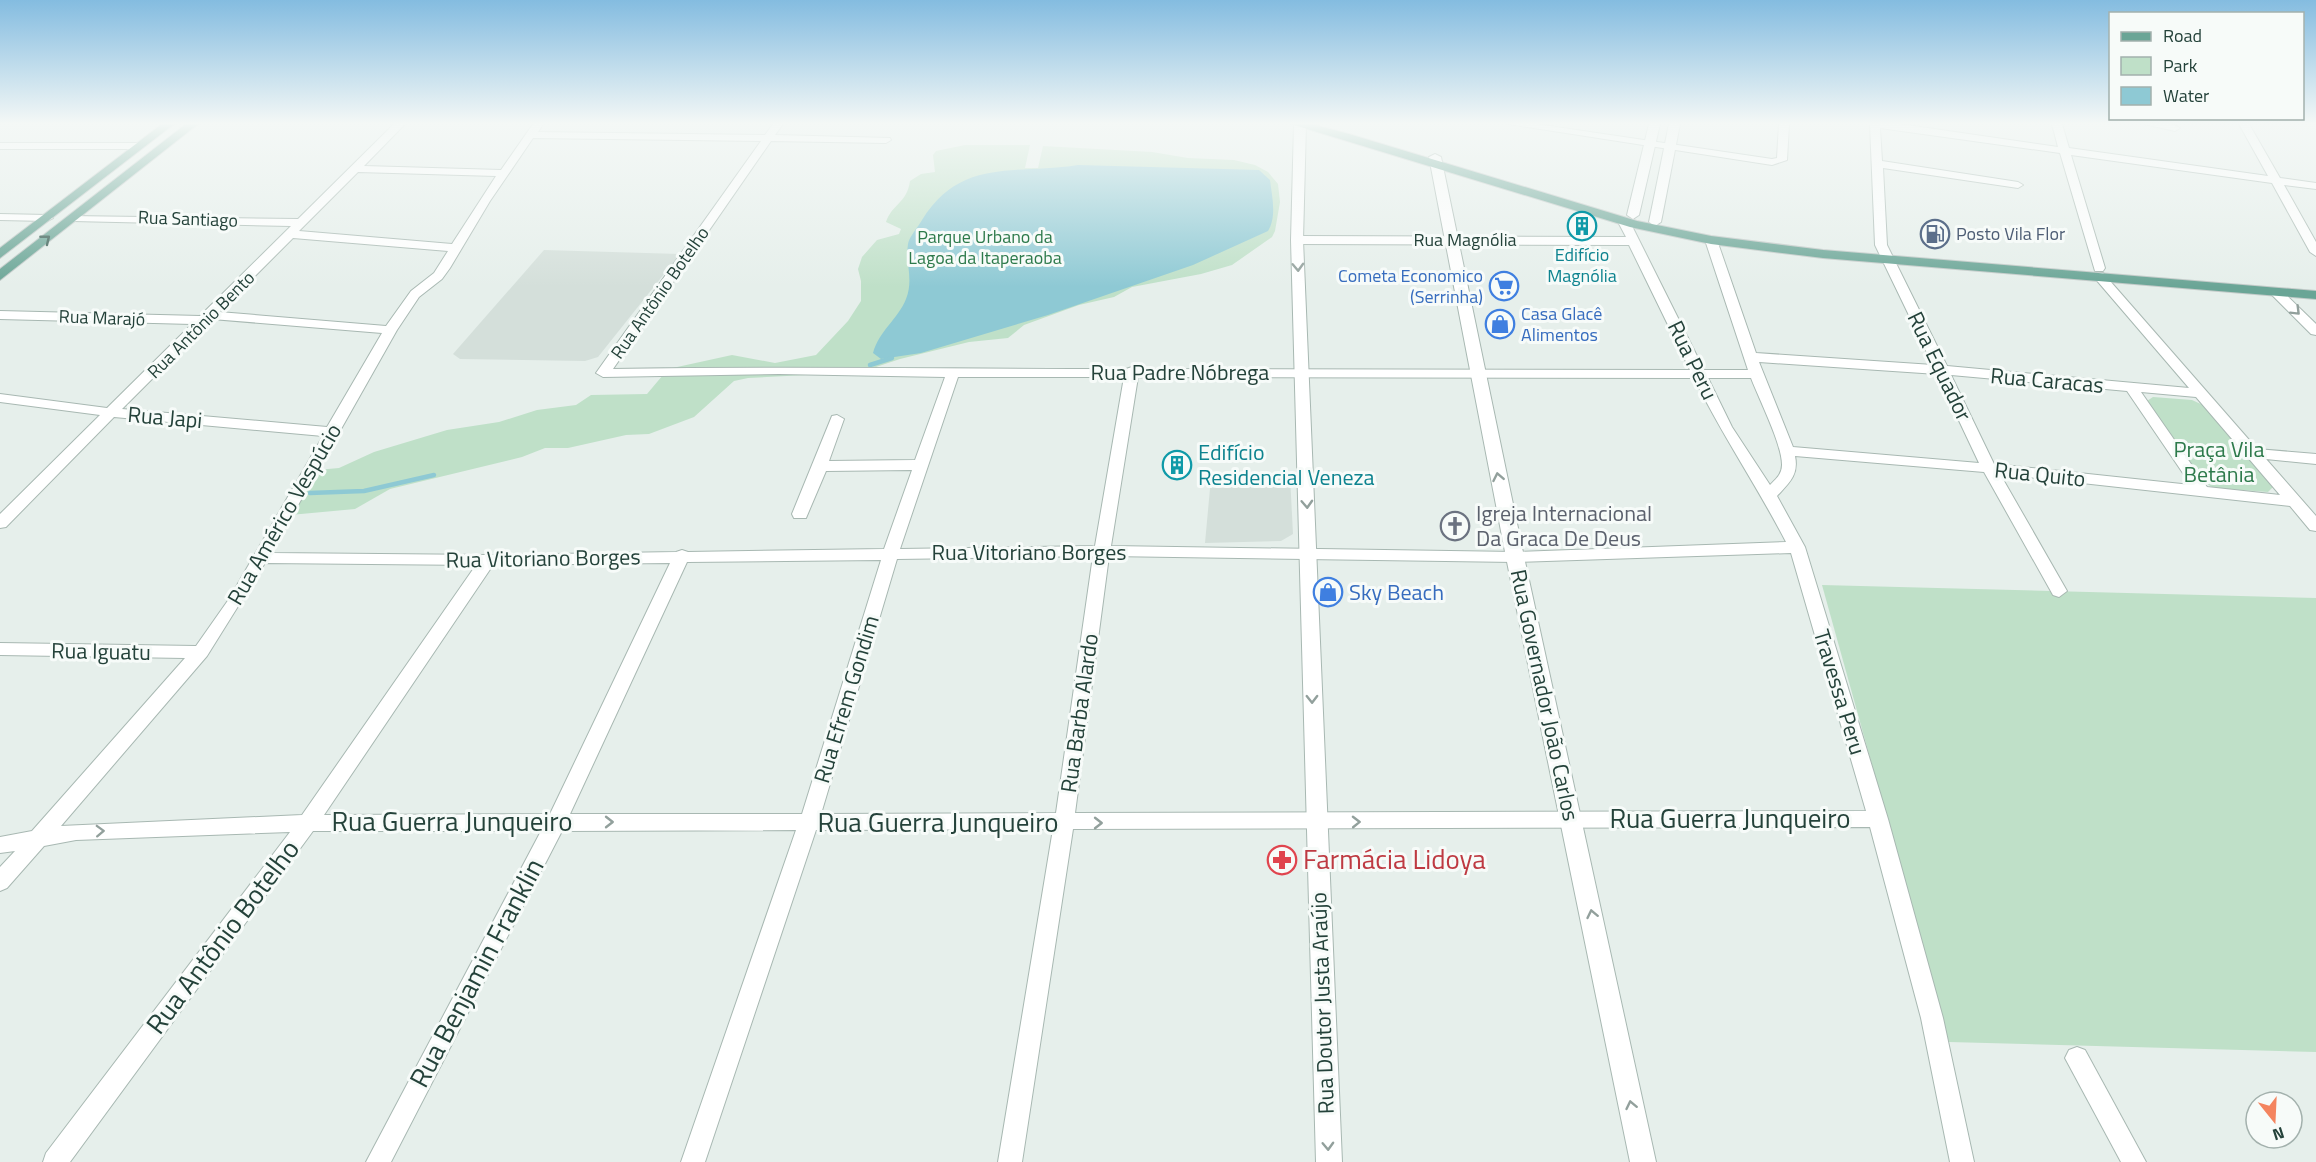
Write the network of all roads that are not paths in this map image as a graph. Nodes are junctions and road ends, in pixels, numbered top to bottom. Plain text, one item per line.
1 (98, 178) edge
2 (124, 178) edge
3 (346, 178) edge
4 (500, 178) edge
5 (741, 178) edge
6 (1298, 178) edge
7 (1440, 178) edge
8 (1496, 178) edge
9 (1644, 178) edge
10 (1664, 178) edge
11 (1879, 178) edge
12 (1973, 178) edge
13 (2072, 178) edge
14 (2261, 178) edge
15 (2274, 180) junction
16 (2018, 185) dead end
17 (2316, 186) edge
18 (1641, 193) junction
19 (1660, 196) junction
20 (0, 217) edge
21 (47, 218) junction
22 (73, 218) junction
23 (1628, 218) junction
24 (1655, 222) junction
25 (302, 223) junction
26 (291, 234) junction
27 (1452, 239) junction
28 (1297, 240) junction
29 (1712, 240) junction
30 (1633, 241) junction
31 (456, 248) junction
32 (2316, 252) edge
33 (0, 254) edge
34 (1886, 256) junction
35 (2099, 272) junction
36 (0, 276) edge
37 (2316, 286) edge
38 (2276, 292) junction
39 (2316, 295) edge
40 (0, 315) edge
41 (208, 317) junction
42 (390, 330) junction
43 (2316, 331) edge
44 (1750, 357) junction
45 (1942, 370) junction
46 (1132, 371) junction
47 (1301, 372) junction
48 (603, 373) joint
49 (953, 373) junction
50 (1478, 374) junction
51 (1700, 374) junction
52 (1756, 374) junction
53 (2131, 387) junction
54 (2200, 393) junction
55 (0, 398) edge
56 (114, 413) junction
57 (837, 419) dead end
58 (331, 432) junction
59 (1787, 451) junction
60 (2254, 453) junction
61 (2316, 459) edge
62 (921, 465) junction
63 (819, 466) junction
64 (1989, 468) junction
65 (2203, 492) junction
66 (1769, 495) junction
67 (2293, 501) junction
68 (800, 514) dead end
69 (0, 523) edge
70 (2316, 526) edge
71 (1797, 547) junction
72 (1102, 551) junction
73 (891, 552) junction
74 (1309, 554) junction
75 (682, 555) junction
76 (1515, 557) junction
77 (261, 558) junction
78 (488, 560) junction
79 (2059, 591) dead end
80 (0, 649) edge
81 (201, 652) junction
82 (1572, 819) junction
83 (1878, 819) junction
84 (556, 822) junction
85 (809, 822) junction
86 (1315, 822) junction
87 (308, 823) junction
88 (1064, 823) junction
89 (42, 837) junction
90 (0, 845) edge
91 (0, 882) edge
92 (2077, 1058) dead end
93 (56, 1162) edge
94 (378, 1162) edge
95 (693, 1162) edge
96 (1010, 1162) edge
97 (1329, 1162) edge
98 (1643, 1162) edge
99 (1962, 1162) edge
100 (2134, 1162) edge

1 - 21 main road
2 - 22 main road
3 - 25 street, Rua Antônio Bento
4 - 31 street, Rua Américo Vespúcio
5 - 48 street, Rua Antônio Botelho
6 - 28 street, Rua Doutor Justa Araújo
7 - 27 street, Rua Governador João Carlos
8 - 23 main road
9 - 18 street
10 - 19 street
11 - 34 street, Rua Equador
12 - 16 street
13 - 35 street
14 - 15 street
15 - 17 street
15 - 32 street
18 - 19 street
18 - 23 street
19 - 24 street
20 - 21 street
21 - 33 main road
22 - 25 street, Rua Santiago
36 -> 22 main road
23 - 24 main road
23 - 29 main road
23 - 30 street, Rua Peru
24 - 34 main road
25 - 26 street, Rua Antônio Bento
26 - 31 street
26 - 41 street, Rua Antônio Bento
27 - 28 street, Rua Magnólia
27 - 30 street, Rua Magnólia
27 - 50 street, Rua Governador João Carlos
28 -> 47 street, Rua Doutor Justa Araújo
29 - 34 main road
29 - 44 street
30 - 51 street, Rua Peru
31 - 42 street, Rua Américo Vespúcio
34 - 35 main road
34 - 45 street, Rua Equador
35 - 37 main road
35 - 38 main road
35 - 54 street
38 - 39 main road
38 -> 43 street
40 - 41 street, Rua Marajó
41 - 42 street, Rua Marajó
41 - 56 street, Rua Antônio Bento
42 - 58 street, Rua Américo Vespúcio
44 - 45 street, Rua Caracas
44 - 52 street
45 - 53 street, Rua Caracas
45 - 64 street, Rua Equador
46 - 47 street, Rua Padre Nóbrega
46 - 49 street, Rua Padre Nóbrega
46 - 72 street, Rua Barba Alardo
47 - 50 street, Rua Padre Nóbrega
47 -> 74 street, Rua Doutor Justa Araújo
48 - 49 street, Rua Padre Nóbrega
49 - 62 street, Rua Efrem Gondim
50 - 51 street, Rua Padre Nóbrega
76 -> 50 street, Rua Governador João Carlos
51 - 52 street, Rua Padre Nóbrega
51 - 66 street, Rua Peru
52 - 59 street
53 - 54 street, Rua Caracas
53 - 65 street
54 - 60 street
55 - 56 street, Rua Japi
56 - 58 street, Rua Japi
56 - 69 street, Rua Antônio Bento
57 - 63 street
58 - 77 street, Rua Américo Vespúcio
59 - 64 street, Rua Quito
59 - 66 street
60 - 61 street
60 - 67 street
62 - 63 street
62 - 73 street, Rua Efrem Gondim
63 - 68 street
64 - 65 street, Rua Quito
64 - 79 street, Rua Equador
65 - 67 street, Rua Quito
66 - 71 street, Travessa Peru
67 - 70 street
71 - 76 street, Rua Vitoriano Borges
71 - 83 street, Travessa Peru
72 - 73 street, Rua Vitoriano Borges
72 - 74 street, Rua Vitoriano Borges
72 - 88 street, Rua Barba Alardo
73 - 75 street, Rua Vitoriano Borges
73 - 85 street, Rua Efrem Gondim
74 - 76 street, Rua Vitoriano Borges
74 -> 86 street, Rua Doutor Justa Araújo
75 - 78 street, Rua Vitoriano Borges
75 - 84 street, Rua Benjamin Franklin
76 - 82 street, Rua Governador João Carlos
77 - 78 street, Rua Vitoriano Borges
77 - 81 street, Rua Américo Vespúcio
78 - 87 street, Rua Antônio Botelho
80 - 81 street, Rua Iguatu
81 - 89 street, Rua Américo Vespúcio
82 - 83 street, Rua Guerra Junqueiro
86 -> 82 street, Rua Guerra Junqueiro
98 -> 82 street, Rua Governador João Carlos
83 - 99 street, Travessa Peru
84 -> 85 street, Rua Guerra Junqueiro
84 - 87 street, Rua Guerra Junqueiro
84 - 94 street, Rua Benjamin Franklin
85 - 88 street, Rua Guerra Junqueiro
85 - 95 street, Rua Efrem Gondim
88 -> 86 street, Rua Guerra Junqueiro
86 -> 97 street, Rua Doutor Justa Araújo
89 -> 87 street, Rua Guerra Junqueiro
87 - 93 street, Rua Antônio Botelho
88 - 96 street, Rua Barba Alardo
89 - 90 street, Rua Guerra Junqueiro
89 - 91 street, Rua Américo Vespúcio
92 - 100 street

